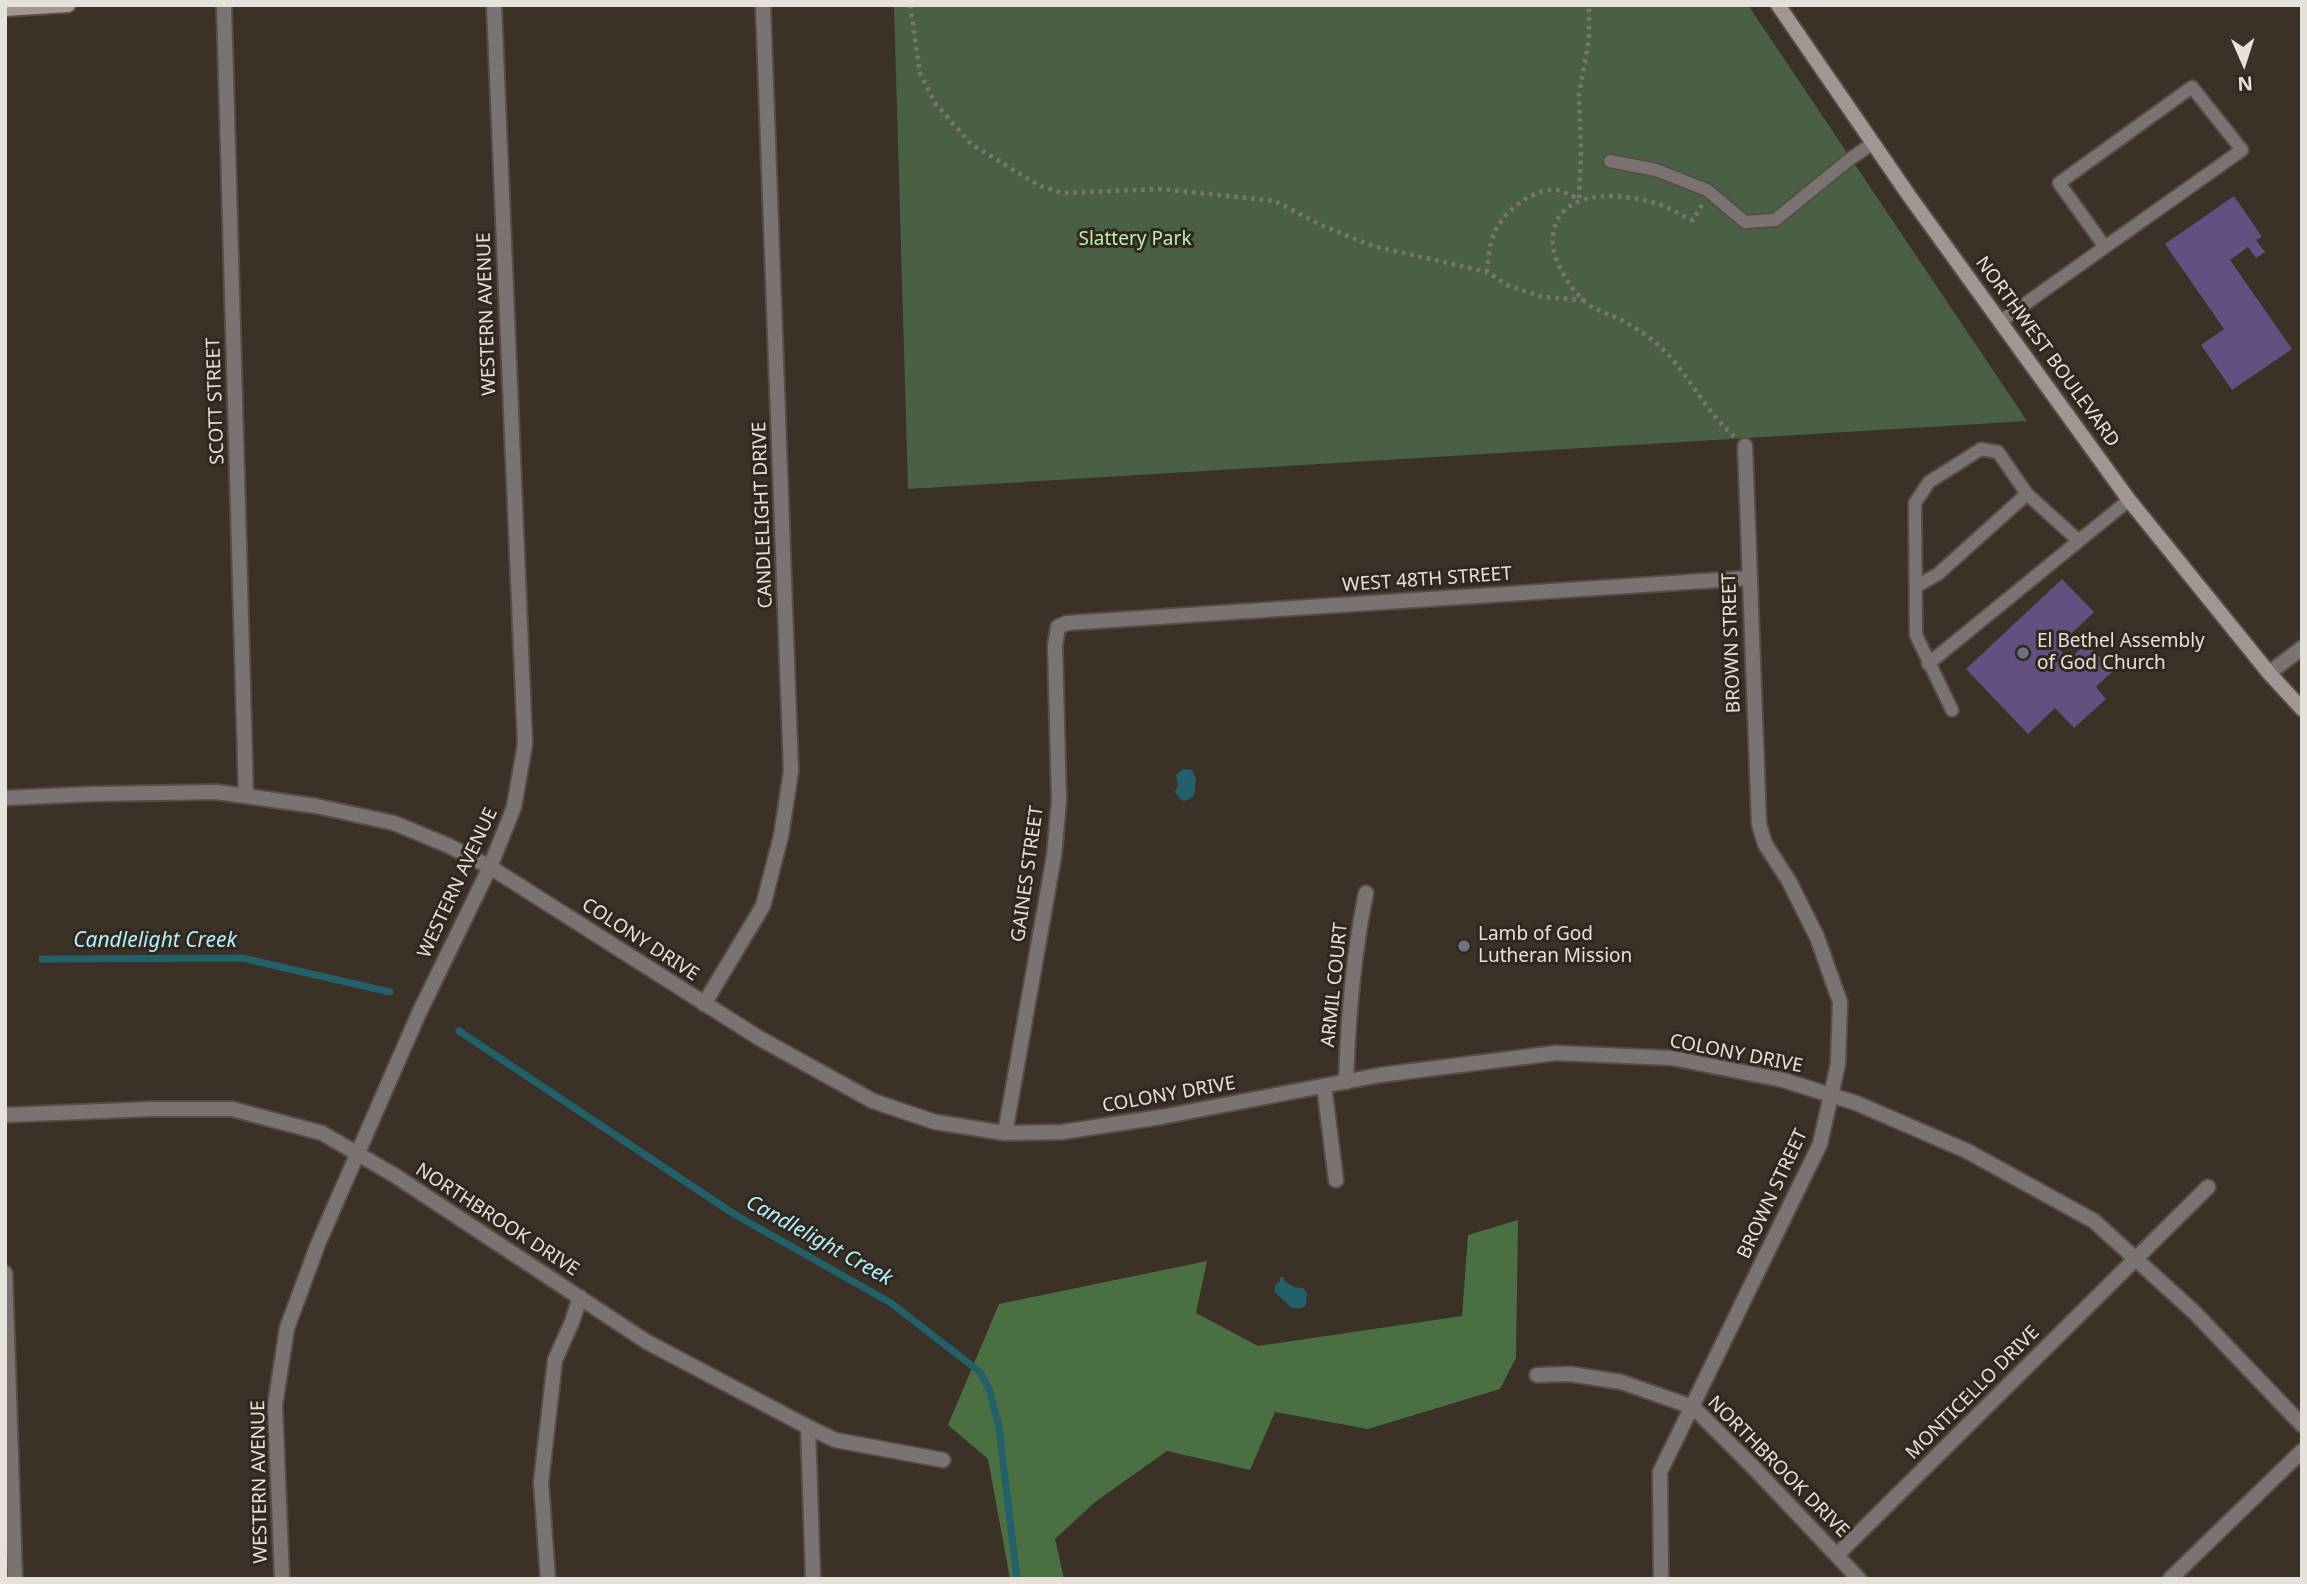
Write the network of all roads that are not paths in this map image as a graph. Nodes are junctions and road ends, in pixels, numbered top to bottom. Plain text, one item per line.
1 (68, 5) edge
2 (224, 5) edge
3 (494, 5) edge
4 (763, 5) edge
5 (1778, 5) edge
6 (39, 6) edge
7 (5, 9) edge
8 (1873, 143) junction
9 (1610, 161) dead end
10 (2105, 247) junction
11 (2001, 321) junction
12 (1745, 446) road end
13 (2027, 494) junction
14 (2129, 500) junction
15 (2079, 541) junction
16 (1749, 578) junction
17 (1917, 586) junction
18 (1107, 620) joint
19 (2302, 648) edge
20 (1928, 664) junction
21 (2269, 673) junction
22 (2302, 709) edge
23 (1952, 710) dead end
24 (246, 796) junction
25 (5, 798) edge
26 (491, 867) junction
27 (1366, 893) dead end
28 (704, 1004) junction
29 (1346, 1082) junction
30 (1324, 1086) junction
31 (1831, 1095) junction
32 (5, 1115) edge
33 (1005, 1133) junction
34 (357, 1153) junction
35 (1336, 1180) dead end
36 (2208, 1187) dead end
37 (2135, 1259) junction
38 (5, 1273) edge
39 (580, 1297) junction
40 (1537, 1375) dead end
41 (1693, 1407) junction
42 (2302, 1425) edge
43 (808, 1427) junction
44 (2302, 1451) edge
45 (943, 1460) dead end
46 (1838, 1555) junction
47 (15, 1579) edge
48 (282, 1579) edge
49 (548, 1579) edge
50 (813, 1579) edge
51 (1661, 1579) edge
52 (1859, 1579) edge
53 (2169, 1579) edge

1 - 6 main road
2 - 24 street, SCOTT STREET
3 - 26 street, WESTERN AVENUE
4 - 28 street, CANDLELIGHT DRIVE
5 - 8 main road, NORTHWEST BOULEVARD
6 - 7 main road
8 - 9 lane
8 - 11 main road, NORTHWEST BOULEVARD
10 - 10 lane
10 - 11 lane
11 - 14 main road, NORTHWEST BOULEVARD
12 - 16 street, BROWN STREET
13 - 15 lane
13 - 17 lane
13 - 17 lane
14 - 15 lane
14 - 21 main road, NORTHWEST BOULEVARD
15 - 20 lane
16 - 18 street, WEST 48TH STREET
16 - 31 street, BROWN STREET
17 - 20 lane
18 - 33 street, GAINES STREET
19 - 21 street
20 - 23 lane
21 - 22 main road, NORTHWEST BOULEVARD
24 - 25 street, COLONY DRIVE
24 - 26 street, COLONY DRIVE
26 - 28 street, COLONY DRIVE
26 - 34 street, WESTERN AVENUE
27 - 29 street, ARMIL COURT
28 - 33 street, COLONY DRIVE
29 - 30 street, COLONY DRIVE
29 - 31 street, COLONY DRIVE
30 - 33 street, COLONY DRIVE
30 - 35 street
31 - 37 street, COLONY DRIVE
31 - 41 street, BROWN STREET
32 - 34 street, NORTHBROOK DRIVE
34 - 39 street, NORTHBROOK DRIVE
34 - 48 street, WESTERN AVENUE
36 - 37 street, MONTICELLO DRIVE
37 - 42 street, COLONY DRIVE
37 - 46 street, MONTICELLO DRIVE
38 - 47 street
39 - 43 street, NORTHBROOK DRIVE
39 - 49 street
40 - 41 street, NORTHBROOK DRIVE
41 - 46 street, NORTHBROOK DRIVE
41 - 51 street, BROWN STREET
43 - 45 street, NORTHBROOK DRIVE
43 - 50 street
44 - 53 street
46 - 52 street, NORTHBROOK DRIVE

